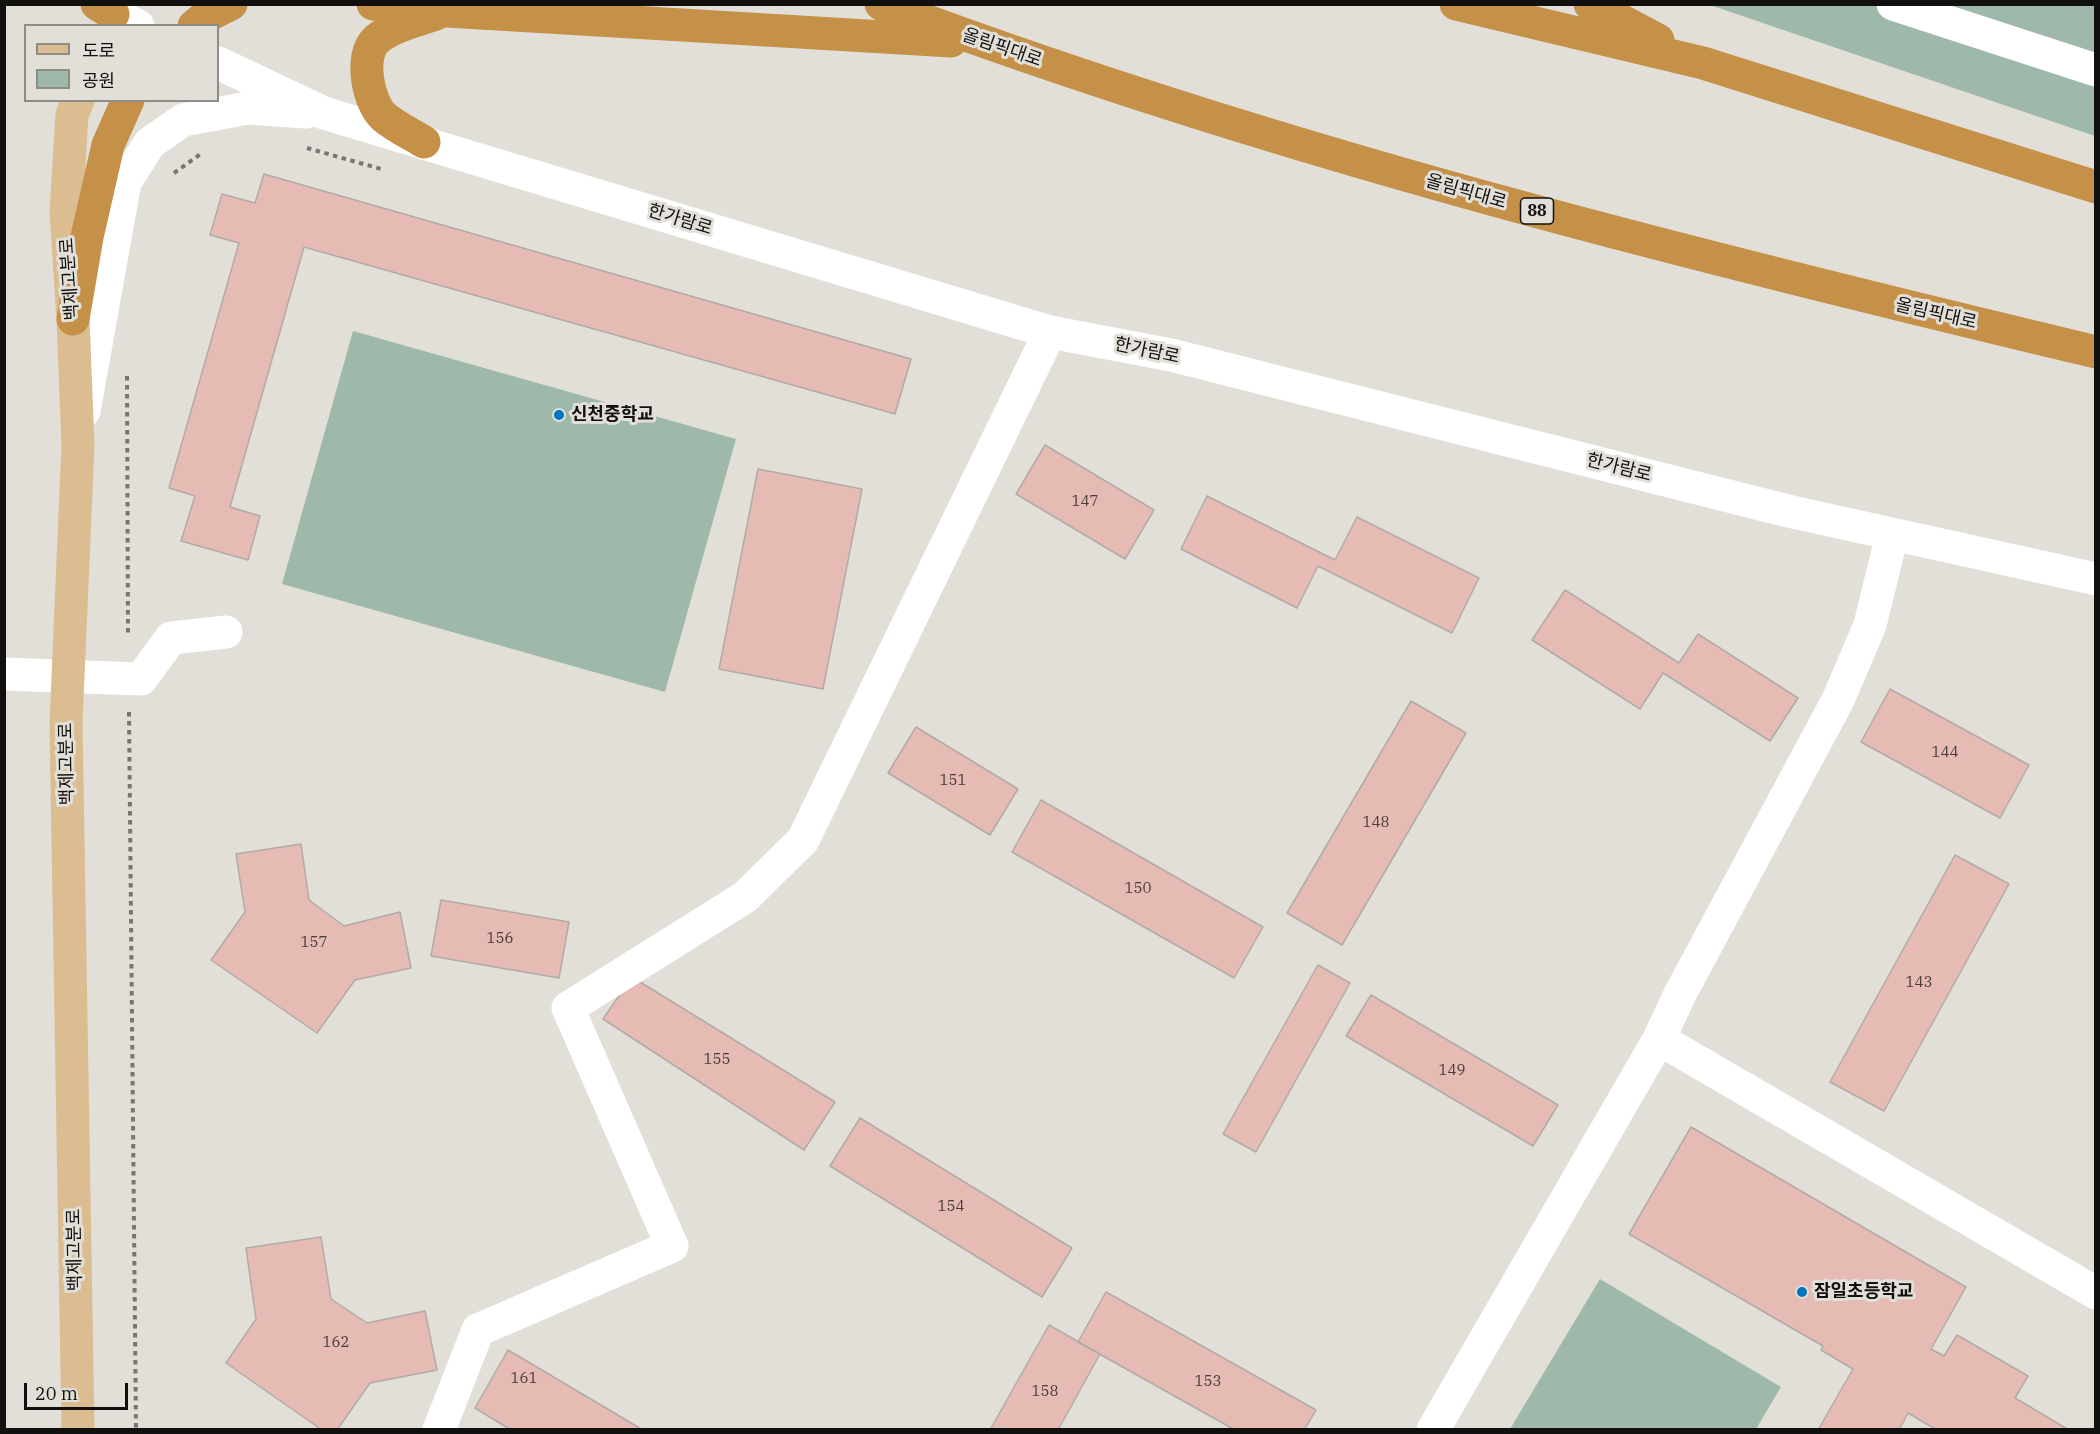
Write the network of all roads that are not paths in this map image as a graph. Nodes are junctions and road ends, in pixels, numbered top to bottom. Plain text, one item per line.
1 (231, 4) edge
2 (374, 4) edge
3 (881, 4) edge
4 (1456, 4) edge
5 (1590, 4) edge
6 (1893, 4) edge
7 (447, 11) junction
8 (196, 24) edge
9 (985, 43) junction
10 (219, 63) edge
11 (1703, 63) junction
12 (2096, 70) edge
13 (77, 102) edge
14 (127, 102) edge
15 (324, 113) junction
16 (424, 142) junction
17 (2096, 187) edge
18 (74, 319) junction
19 (1050, 332) junction
20 (2096, 352) edge
21 (78, 445) junction
22 (1892, 535) junction
23 (2096, 579) edge
24 (226, 632) dead end
25 (4, 674) edge
26 (68, 676) junction
27 (1659, 1039) junction
28 (2096, 1293) edge
29 (78, 1430) edge
30 (439, 1430) edge
31 (1433, 1430) edge

1 - 8 highway
2 - 7 highway
3 - 9 highway, 올림픽대로 / 88
4 - 11 highway
5 - 11 highway
6 - 12 street
7 - 9 highway
7 - 16 highway
9 - 20 highway, 올림픽대로 / 88
10 - 15 street, 한가람로
11 - 17 highway
13 - 18 main road, 백제고분로
14 - 18 highway
15 - 16 street, 한가람로
15 - 21 street
16 - 19 street, 한가람로
18 - 21 main road, 백제고분로
19 - 22 street, 한가람로
19 - 30 street
21 - 26 main road, 백제고분로
22 - 23 street, 한가람로
22 - 27 street
24 - 26 street
25 - 26 street
26 - 29 main road, 백제고분로
27 - 28 street
27 - 31 street

